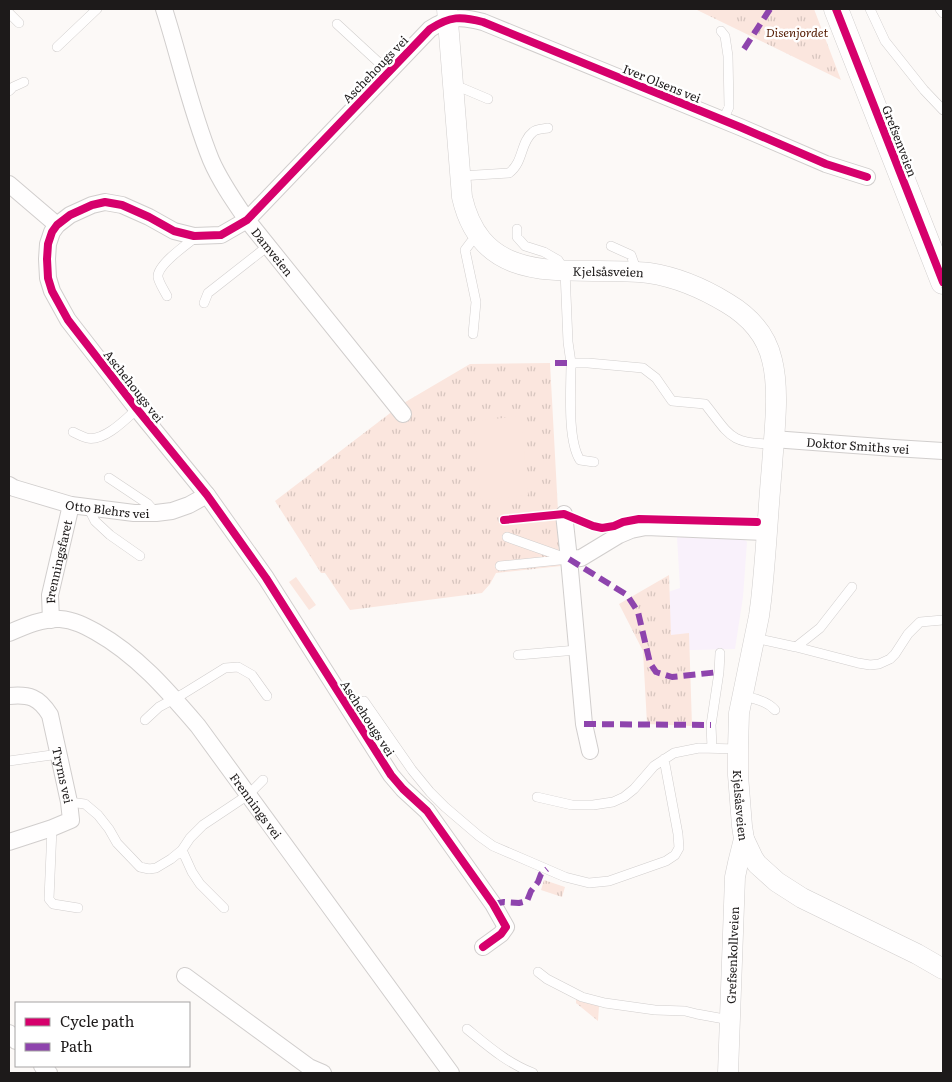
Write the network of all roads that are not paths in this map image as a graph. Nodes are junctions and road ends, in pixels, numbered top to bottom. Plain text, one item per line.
1 (97, 9) edge
2 (164, 9) edge
3 (836, 9) edge
4 (870, 9) edge
5 (940, 9) edge
6 (9, 13) edge
7 (943, 13) edge
8 (448, 14) edge
9 (19, 23) dead end
10 (337, 24) dead end
11 (721, 31) dead end
12 (57, 47) dead end
13 (389, 72) junction
14 (24, 82) dead end
15 (453, 86) junction
16 (9, 91) edge
17 (488, 99) dead end
18 (943, 110) edge
19 (724, 120) junction
20 (548, 128) dead end
21 (460, 176) junction
22 (867, 177) dead end
23 (9, 184) edge
24 (247, 220) junction
25 (57, 225) junction
26 (517, 229) dead end
27 (197, 236) junction
28 (479, 236) junction
29 (268, 246) junction
30 (611, 246) dead end
31 (564, 271) junction
32 (637, 272) junction
33 (943, 282) edge
34 (167, 296) dead end
35 (204, 303) dead end
36 (473, 334) dead end
37 (571, 363) junction
38 (137, 409) junction
39 (403, 414) dead end
40 (73, 432) dead end
41 (773, 442) junction
42 (943, 451) edge
43 (594, 462) dead end
44 (109, 478) dead end
45 (9, 485) edge
46 (207, 495) junction
47 (71, 505) junction
48 (88, 507) junction
49 (156, 513) junction
50 (564, 514) dead end
51 (767, 532) junction
52 (507, 537) dead end
53 (140, 556) dead end
54 (569, 559) junction
55 (500, 566) dead end
56 (852, 587) dead end
57 (51, 620) junction
58 (943, 620) edge
59 (9, 633) edge
60 (754, 638) junction
61 (796, 647) junction
62 (577, 650) junction
63 (720, 653) dead end
64 (518, 655) dead end
65 (9, 696) edge
66 (266, 696) dead end
67 (742, 696) junction
68 (174, 698) junction
69 (364, 701) dead end
70 (775, 710) dead end
71 (145, 720) dead end
72 (712, 748) junction
73 (738, 749) junction
74 (590, 751) dead end
75 (59, 754) junction
76 (664, 759) junction
77 (9, 761) edge
78 (263, 780) dead end
79 (248, 795) junction
80 (537, 797) dead end
81 (70, 802) junction
82 (52, 828) junction
83 (744, 839) junction
84 (9, 842) edge
85 (182, 850) junction
86 (78, 908) dead end
87 (224, 908) dead end
88 (482, 947) dead end
89 (943, 969) edge
90 (538, 972) dead end
91 (185, 976) dead end
92 (730, 1020) junction
93 (467, 1029) dead end
94 (323, 1073) edge
95 (451, 1073) edge
96 (533, 1073) edge
97 (728, 1073) edge

1 - 12 lane
2 - 24 street, Damveien
3 - 33 main road, Grefsenveien
4 - 18 lane
5 - 7 lane
6 - 9 lane
8 - 13 street, Aschehougs vei
8 - 15 street, Kjelsåsveien
8 - 19 street, Iver Olsens vei
10 - 13 lane
11 - 19 lane
13 - 24 street, Aschehougs vei
14 - 16 lane
15 - 17 lane
15 - 21 street, Kjelsåsveien
19 - 22 street, Iver Olsens vei
20 - 21 lane
21 - 28 street, Kjelsåsveien
23 - 25 street
24 - 27 street, Aschehougs vei
24 - 29 street, Damveien
25 - 27 street, Aschehougs vei
25 - 38 street, Aschehougs vei
26 - 31 lane
27 - 34 lane
28 - 31 street, Kjelsåsveien
28 - 36 lane
29 - 35 lane
29 - 39 street, Damveien
30 - 32 lane
31 - 32 street, Kjelsåsveien
31 - 37 lane
32 - 41 street, Kjelsåsveien
37 - 41 lane
37 - 43 lane
38 - 40 lane
38 - 46 street, Aschehougs vei
41 - 42 street, Doktor Smiths vei
41 - 51 street, Kjelsåsveien
44 - 49 lane
45 - 47 street, Otto Blehrs vei
46 - 49 street, Otto Blehrs vei
46 - 88 street, Aschehougs vei
47 - 48 street, Otto Blehrs vei
47 - 57 street, Frenningsfaret
48 - 49 street, Otto Blehrs vei
48 - 53 lane
50 - 54 street
51 - 54 street
51 - 60 street, Kjelsåsveien
52 - 54 lane
54 - 55 lane
54 - 62 street
56 - 61 lane
57 - 59 street, Frennings vei
57 - 68 street, Frennings vei
58 - 61 lane
60 - 61 lane
60 - 67 street, Kjelsåsveien
62 - 64 lane
62 - 74 street
63 - 72 lane
65 - 75 street, Tryms vei
66 - 68 lane
67 - 70 lane
67 - 73 street, Kjelsåsveien
68 - 71 lane
68 - 79 street, Frennings vei
69 - 76 lane
72 - 73 lane
72 - 76 lane
73 - 83 street, Kjelsåsveien
75 - 77 lane
75 - 81 street, Tryms vei
76 - 80 lane
78 - 79 lane
79 - 85 lane
79 - 95 street, Frennings vei
81 - 82 street, Tryms vei
81 - 85 lane
82 - 84 street, Tryms vei
82 - 86 lane
83 - 89 street, Kjelsåsveien
83 - 92 street, Grefsenkollveien
85 - 87 lane
90 - 92 lane
91 - 94 street
92 - 97 street, Grefsenkollveien
93 - 96 lane

